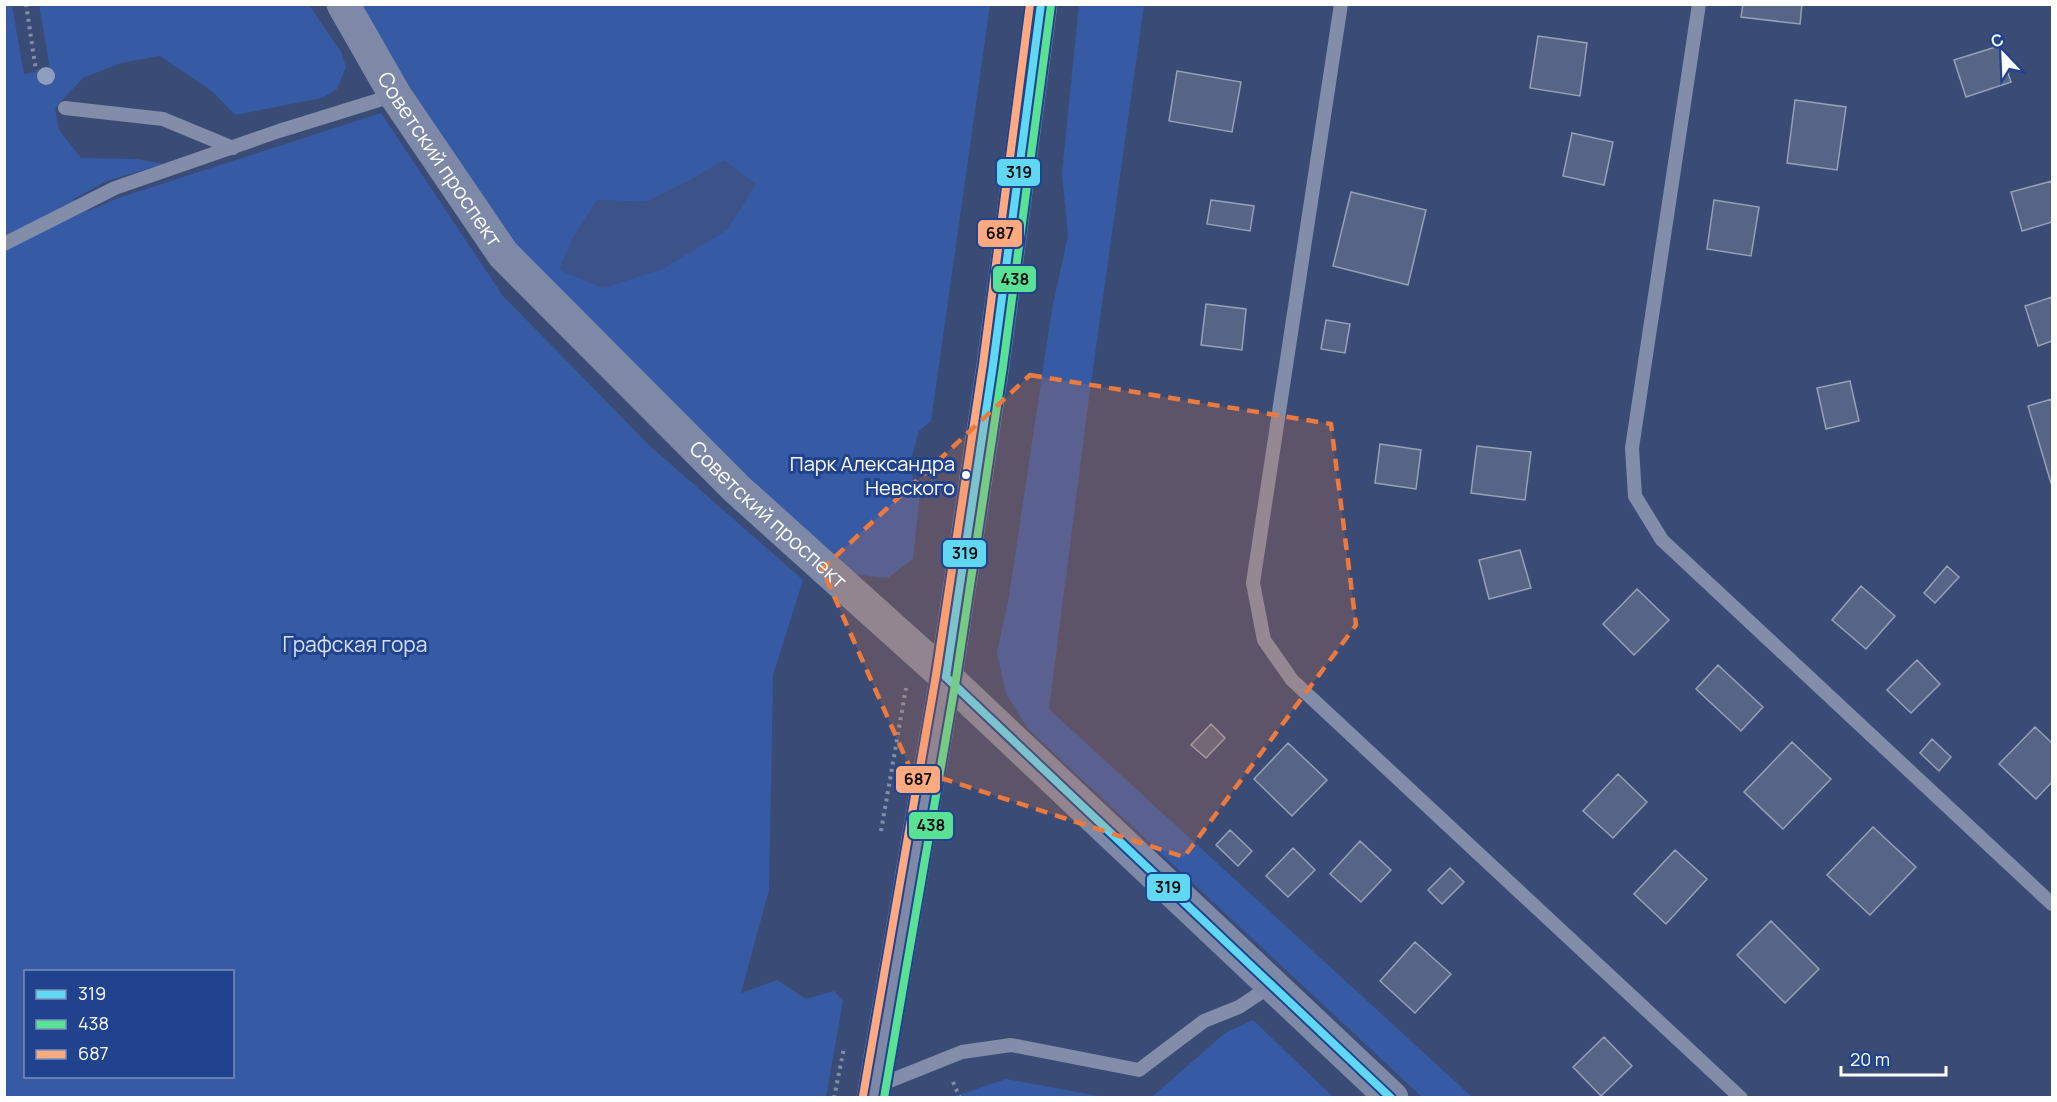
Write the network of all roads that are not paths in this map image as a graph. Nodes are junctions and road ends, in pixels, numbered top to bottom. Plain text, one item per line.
1 (343, 4) edge
2 (1041, 4) edge
3 (1341, 4) edge
4 (1699, 4) edge
5 (395, 94) junction
6 (65, 108) dead end
7 (233, 147) junction
8 (4, 244) edge
9 (946, 677) junction
10 (2052, 904) edge
11 (1272, 985) junction
12 (874, 1092) edge
13 (1392, 1098) edge
14 (1742, 1098) edge

1 - 5 street, Советский проспект
2 - 9 street
3 - 14 lane
4 - 10 lane
5 - 7 lane
5 - 9 street, Советский проспект
6 - 7 lane
7 - 8 lane
9 - 11 street, Советский проспект
9 - 12 street
11 - 12 lane
11 - 13 street, Советский проспект

